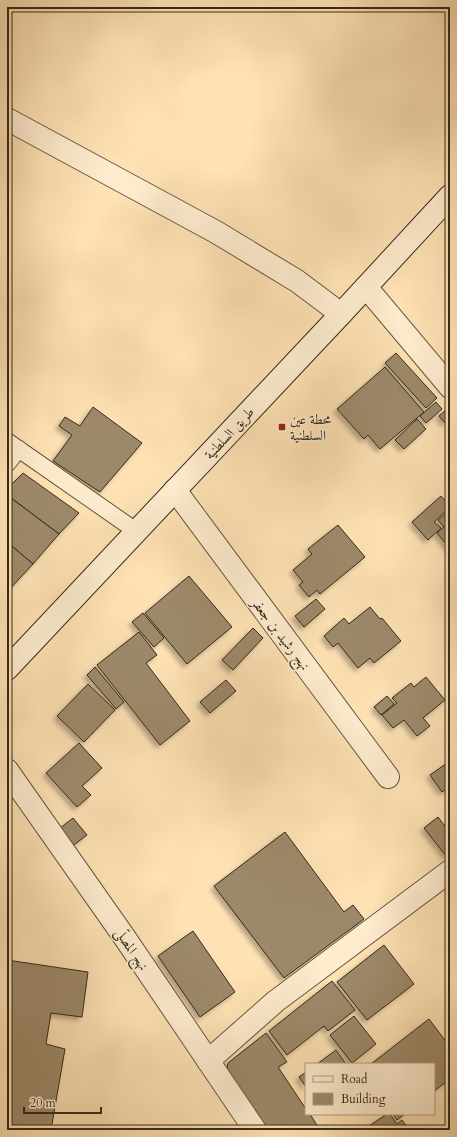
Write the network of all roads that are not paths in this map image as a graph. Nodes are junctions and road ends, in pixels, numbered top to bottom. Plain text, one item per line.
1 (7, 119) edge
2 (450, 196) edge
3 (366, 287) junction
4 (341, 314) junction
5 (450, 387) edge
6 (13, 445) edge
7 (7, 464) edge
8 (175, 490) junction
9 (136, 531) junction
10 (8, 664) edge
11 (7, 770) edge
12 (388, 777) dead end
13 (450, 872) edge
14 (208, 1061) junction
15 (255, 1130) edge

1 - 4 street
2 - 3 street, طريق السلطنية
3 - 4 street, طريق السلطنية
3 - 5 street
4 - 8 street, طريق السلطنية
6 - 7 lane
6 - 9 lane
8 - 9 street, طريق السلطنية
8 - 12 street, نهج رشيد بن جعفر
9 - 10 street, طريق السلطنية
11 - 14 street, نهج المصلّى
13 - 14 street
14 - 15 street, نهج المصلّى

